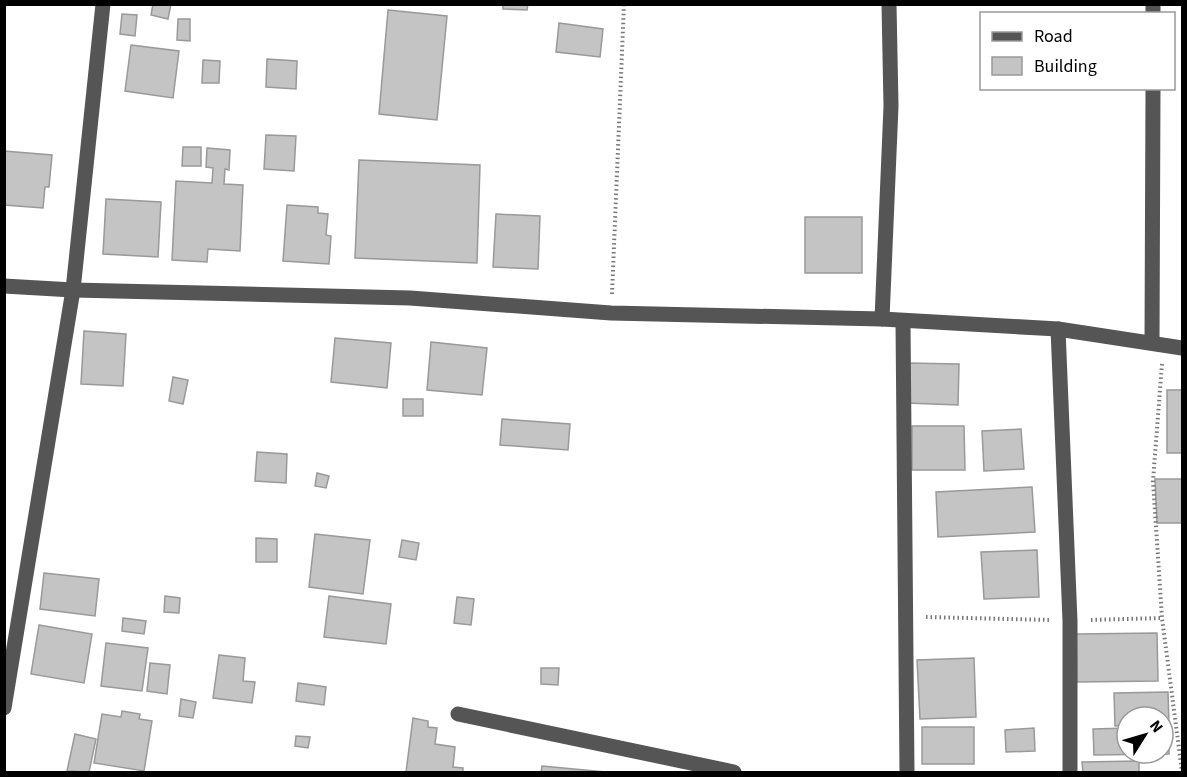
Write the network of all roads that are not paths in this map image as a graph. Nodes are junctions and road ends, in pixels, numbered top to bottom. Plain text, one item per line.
1 (103, 4) edge
2 (889, 4) edge
3 (1153, 90) edge
4 (4, 286) edge
5 (73, 291) junction
6 (882, 319) junction
7 (903, 322) junction
8 (1058, 329) junction
9 (1157, 344) junction
10 (1182, 348) edge
11 (4, 708) edge
12 (458, 714) dead end
13 (734, 772) edge
14 (908, 772) edge
15 (1070, 772) edge

1 - 5 street
2 - 6 street
3 - 9 street
4 - 5 street
5 - 6 street
5 - 11 street
6 - 7 street
7 - 8 street
7 - 14 street
8 - 9 street
8 - 15 street
9 - 10 street
12 - 13 street

